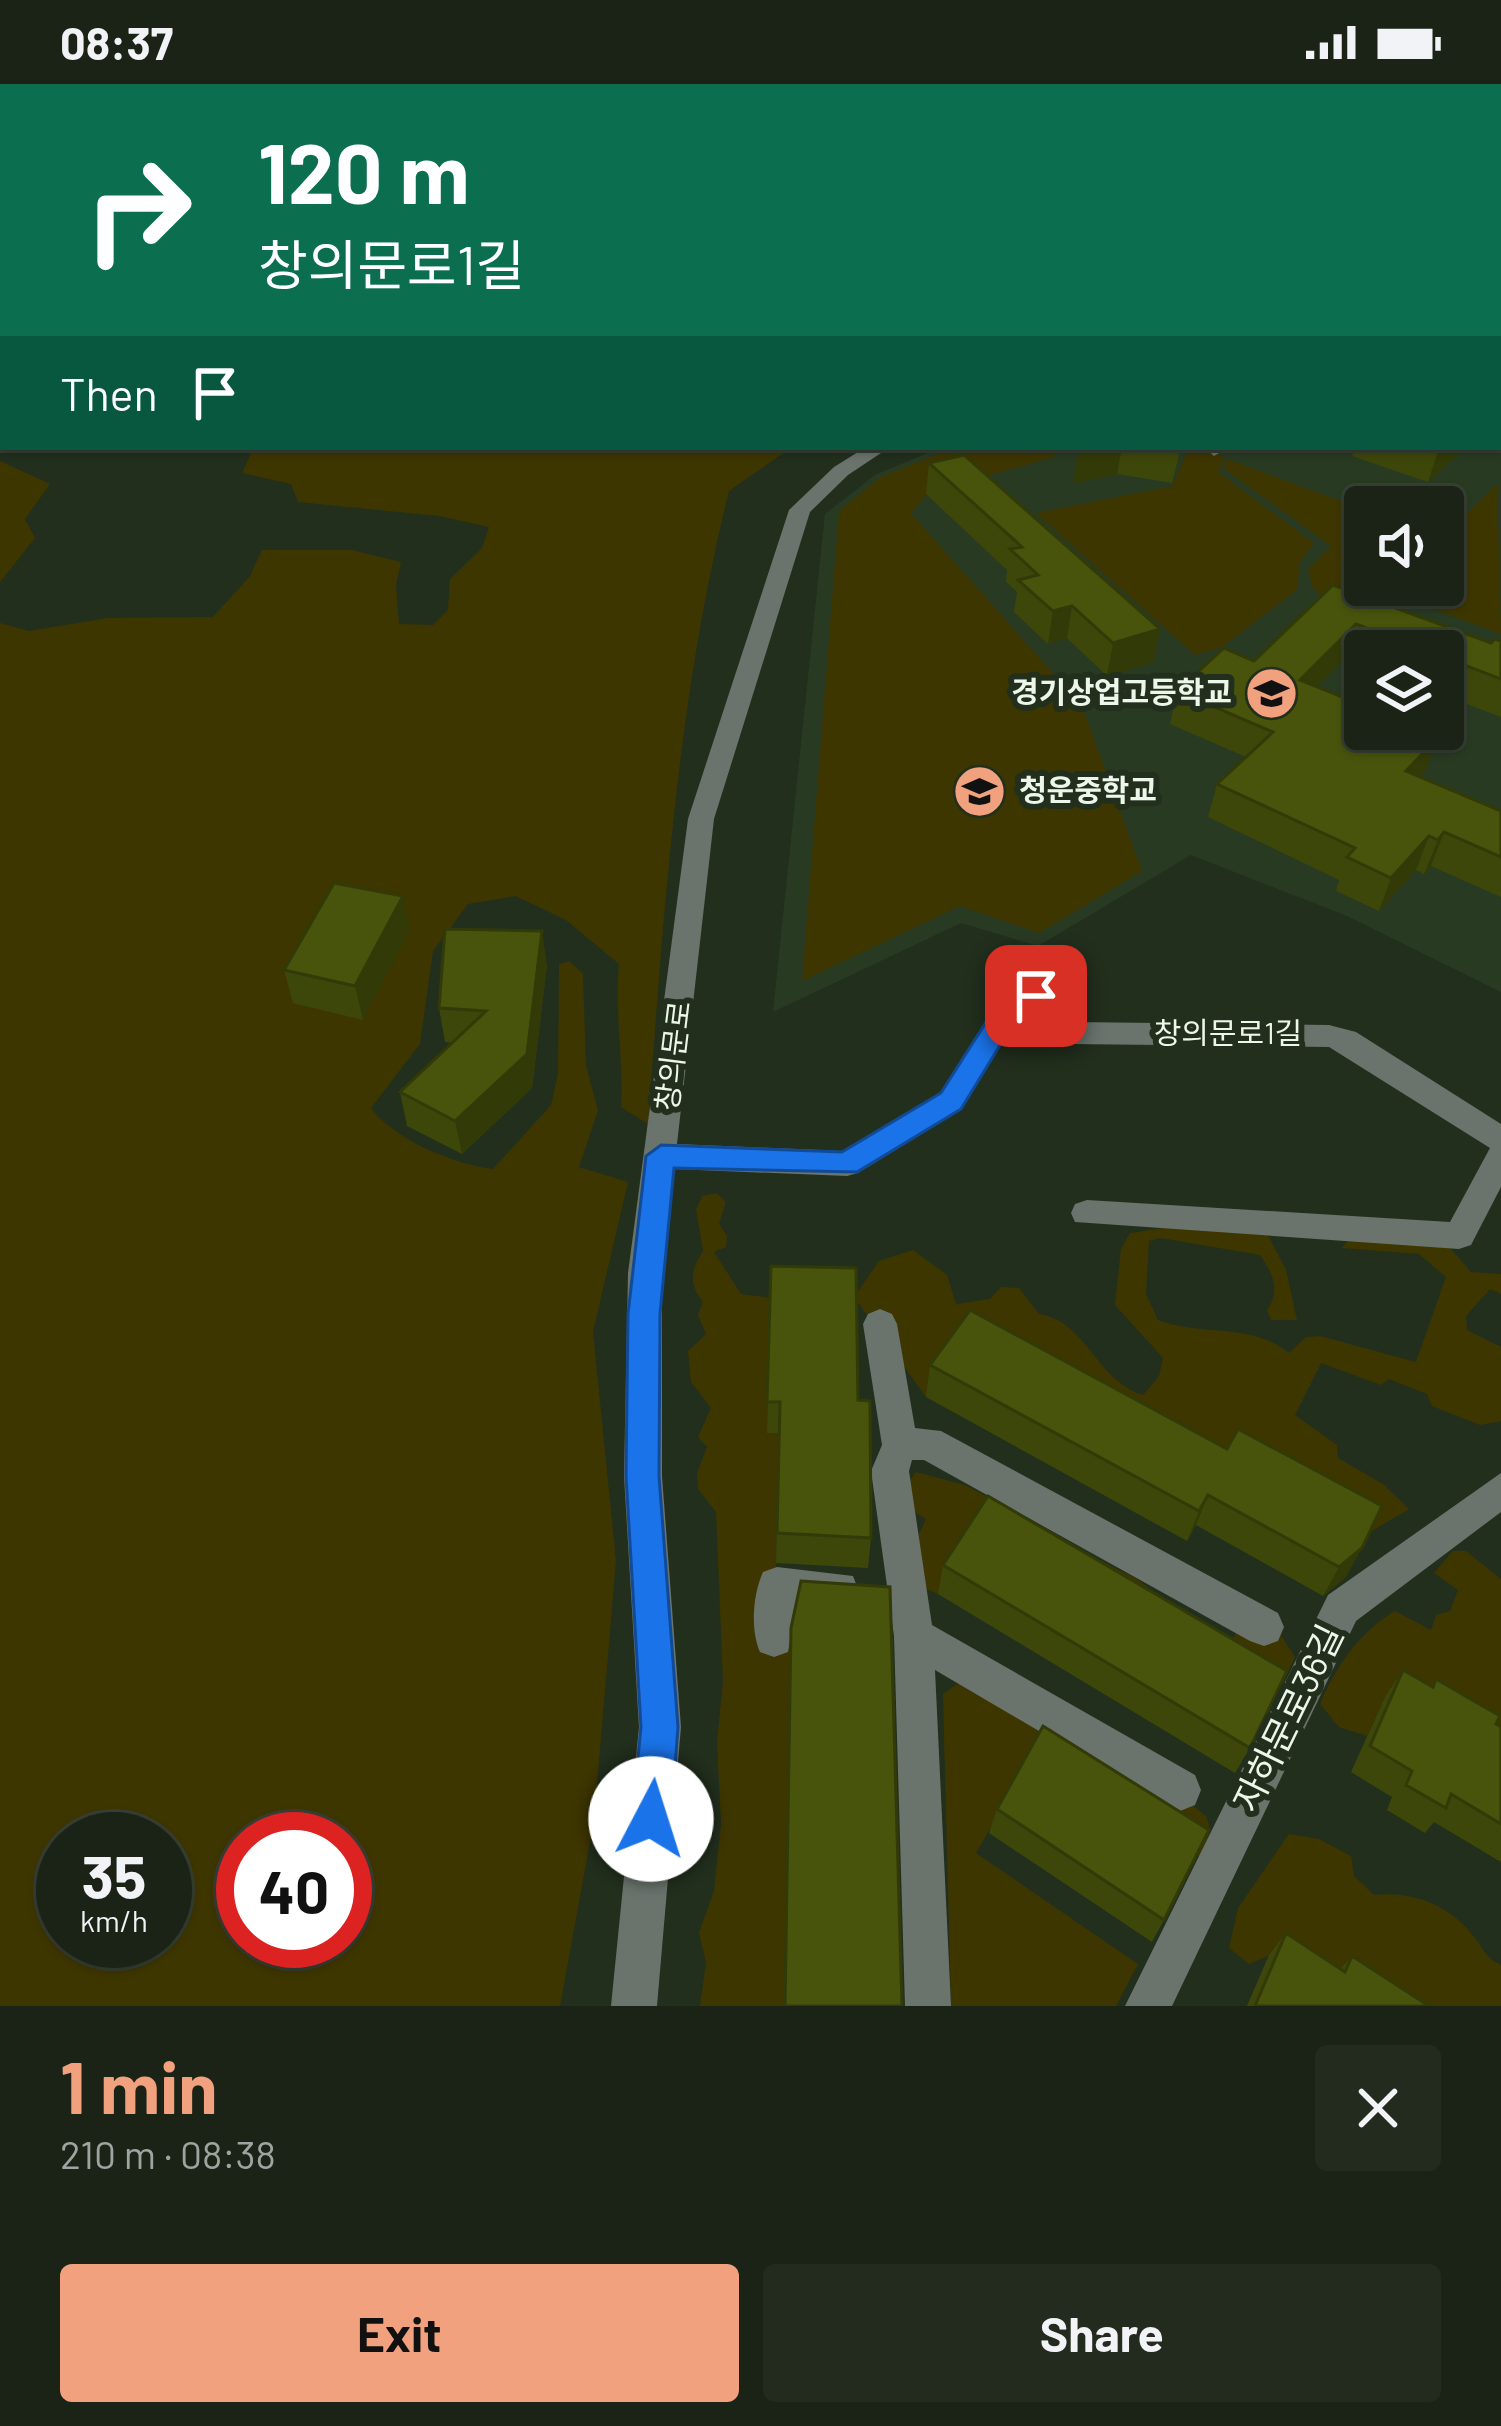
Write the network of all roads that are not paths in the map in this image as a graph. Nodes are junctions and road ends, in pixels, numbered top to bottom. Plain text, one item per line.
1 (875, 450) edge
2 (1036, 996) dead end
3 (1070, 1034) dead end
4 (1501, 1140) edge
5 (661, 1156) junction
6 (1501, 1157) edge
7 (1087, 1213) dead end
8 (880, 1324) dead end
9 (900, 1445) junction
10 (1501, 1491) edge
11 (904, 1593) junction
12 (1264, 1627) dead end
13 (914, 1636) junction
14 (774, 1638) dead end
15 (1180, 1790) dead end
16 (634, 2006) edge
17 (928, 2006) edge
18 (1148, 2006) edge

1 - 5 street, 창의문로
2 - 5 street
3 - 4 street, 창의문로1길
5 - 16 street, 창의문로
6 - 7 street
8 - 9 street
9 - 11 street
9 - 12 street
10 - 18 street, 자하문로36길
11 - 13 street
11 - 14 street
13 - 15 street
13 - 17 street

